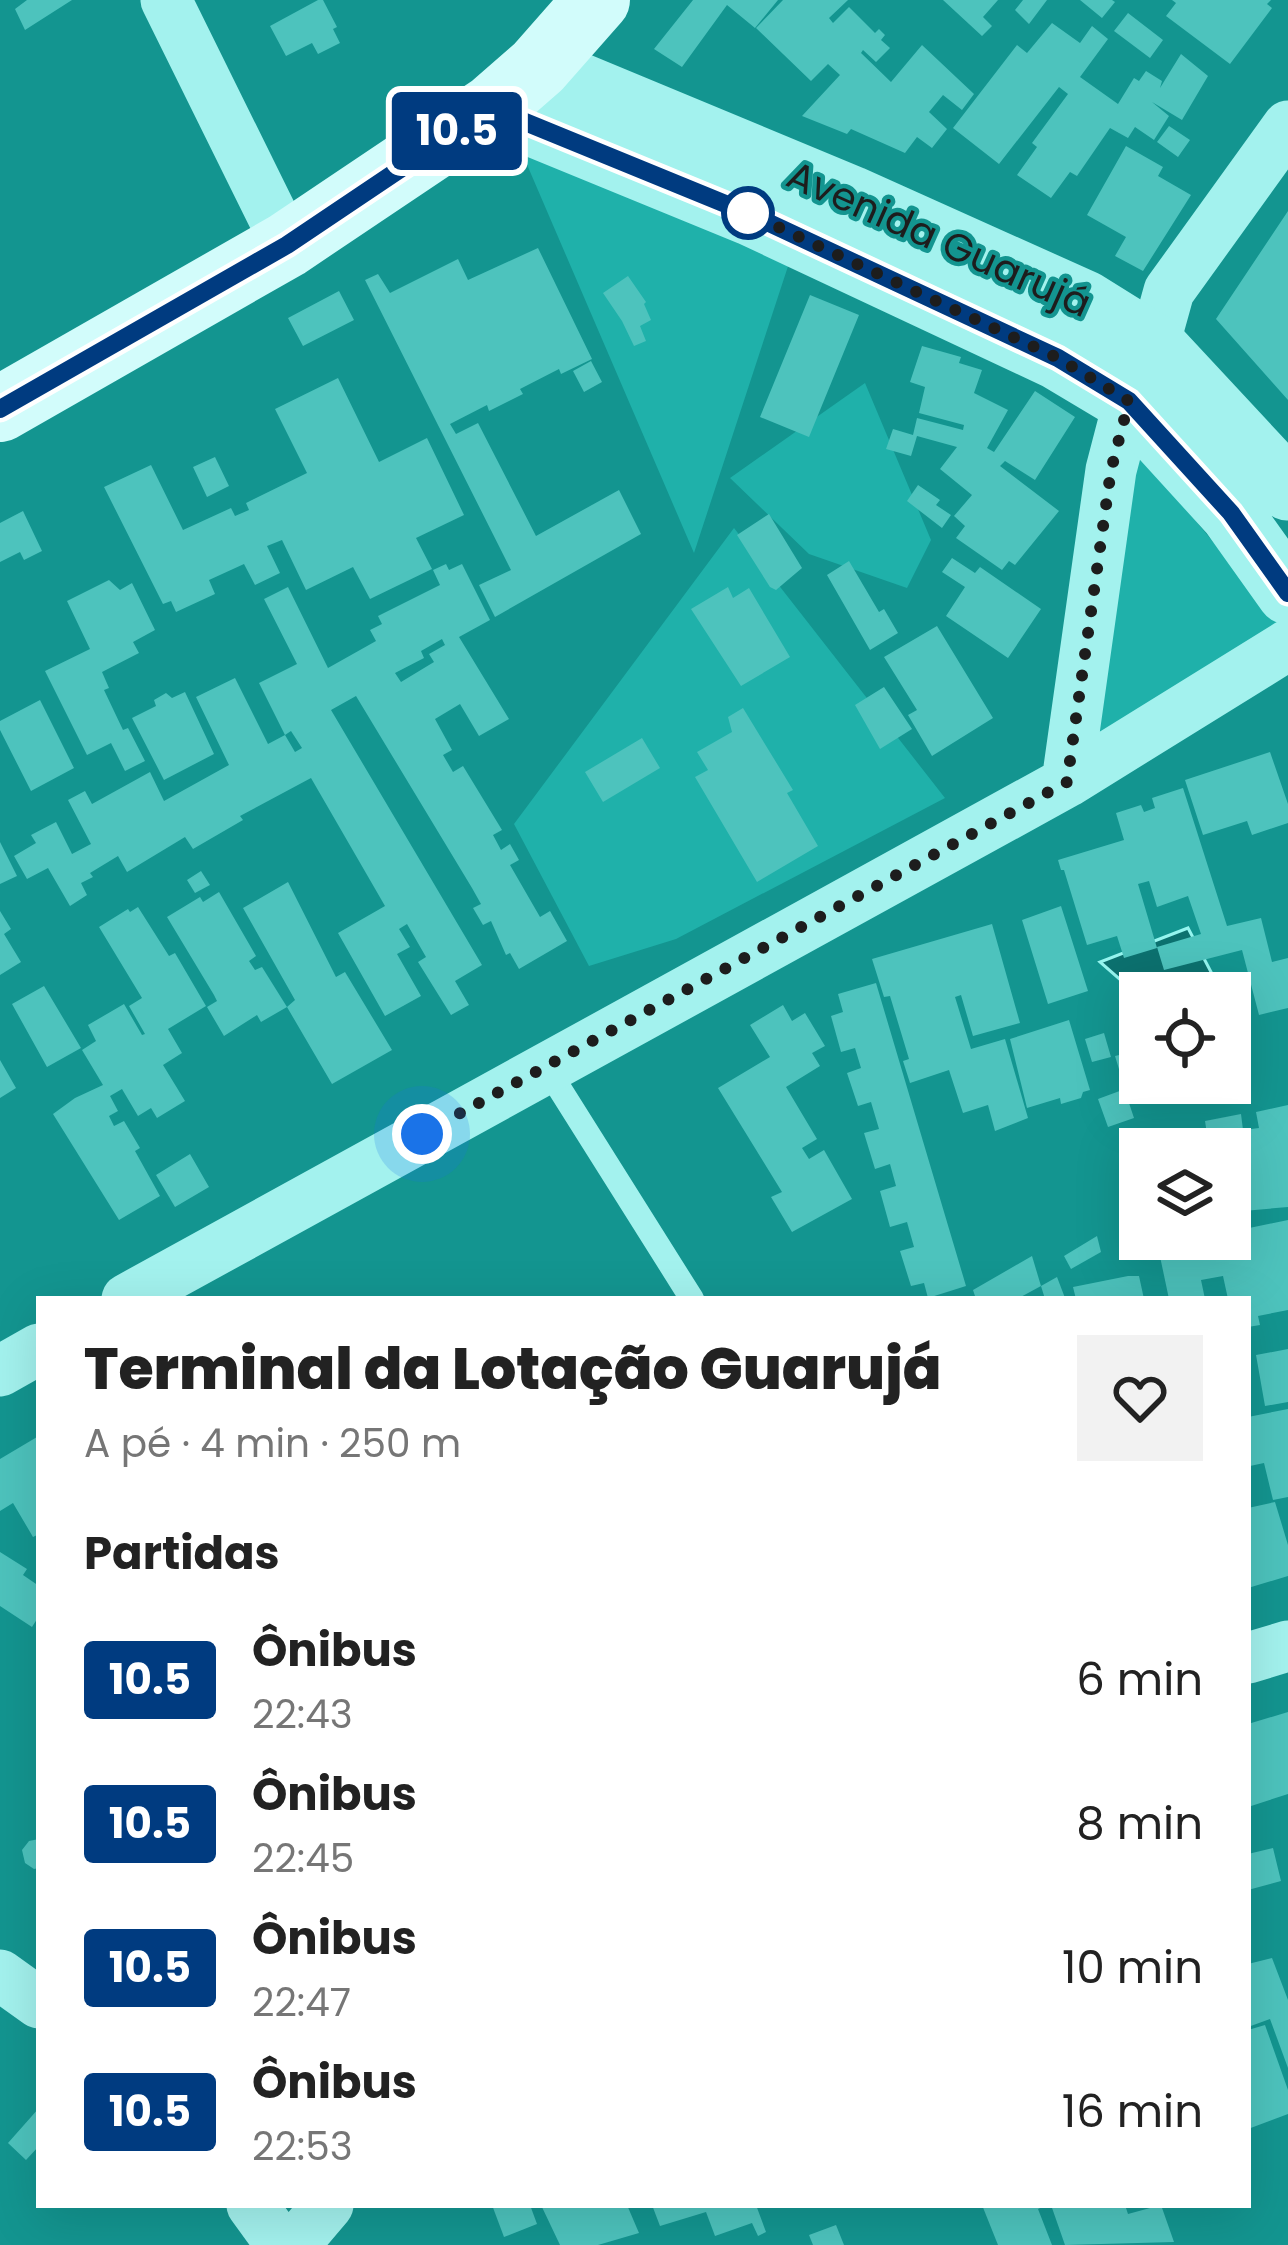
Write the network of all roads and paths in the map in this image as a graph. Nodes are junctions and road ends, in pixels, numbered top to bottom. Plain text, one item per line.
1 (166, 0) edge
2 (597, 0) edge
3 (515, 88) junction
4 (1288, 126) edge
5 (287, 245) junction
6 (1141, 373) junction
7 (0, 409) edge
8 (1288, 489) edge
9 (1288, 593) edge
10 (1288, 645) edge
11 (1067, 782) junction
12 (546, 1066) junction
13 (132, 1296) edge
14 (690, 1296) edge
15 (36, 1350) edge
16 (0, 1371) edge
17 (1288, 1646) edge
18 (1251, 1657) edge
19 (0, 1975) edge
20 (36, 2001) edge
21 (254, 2208) edge
22 (325, 2208) edge
23 (281, 2245) edge
24 (294, 2245) edge

1 - 5 street
2 - 3 main road
3 - 5 main road
3 - 6 street, Avenida Guarujá
4 - 6 street
5 - 7 main road
6 - 8 street, Avenida Guarujá
6 - 9 street, Avenida Guarujá
6 - 11 street
10 - 11 street
11 - 12 street
12 - 13 street
12 - 14 lane
15 - 16 street
17 - 18 street
19 - 20 street
21 - 23 street
22 - 24 street

